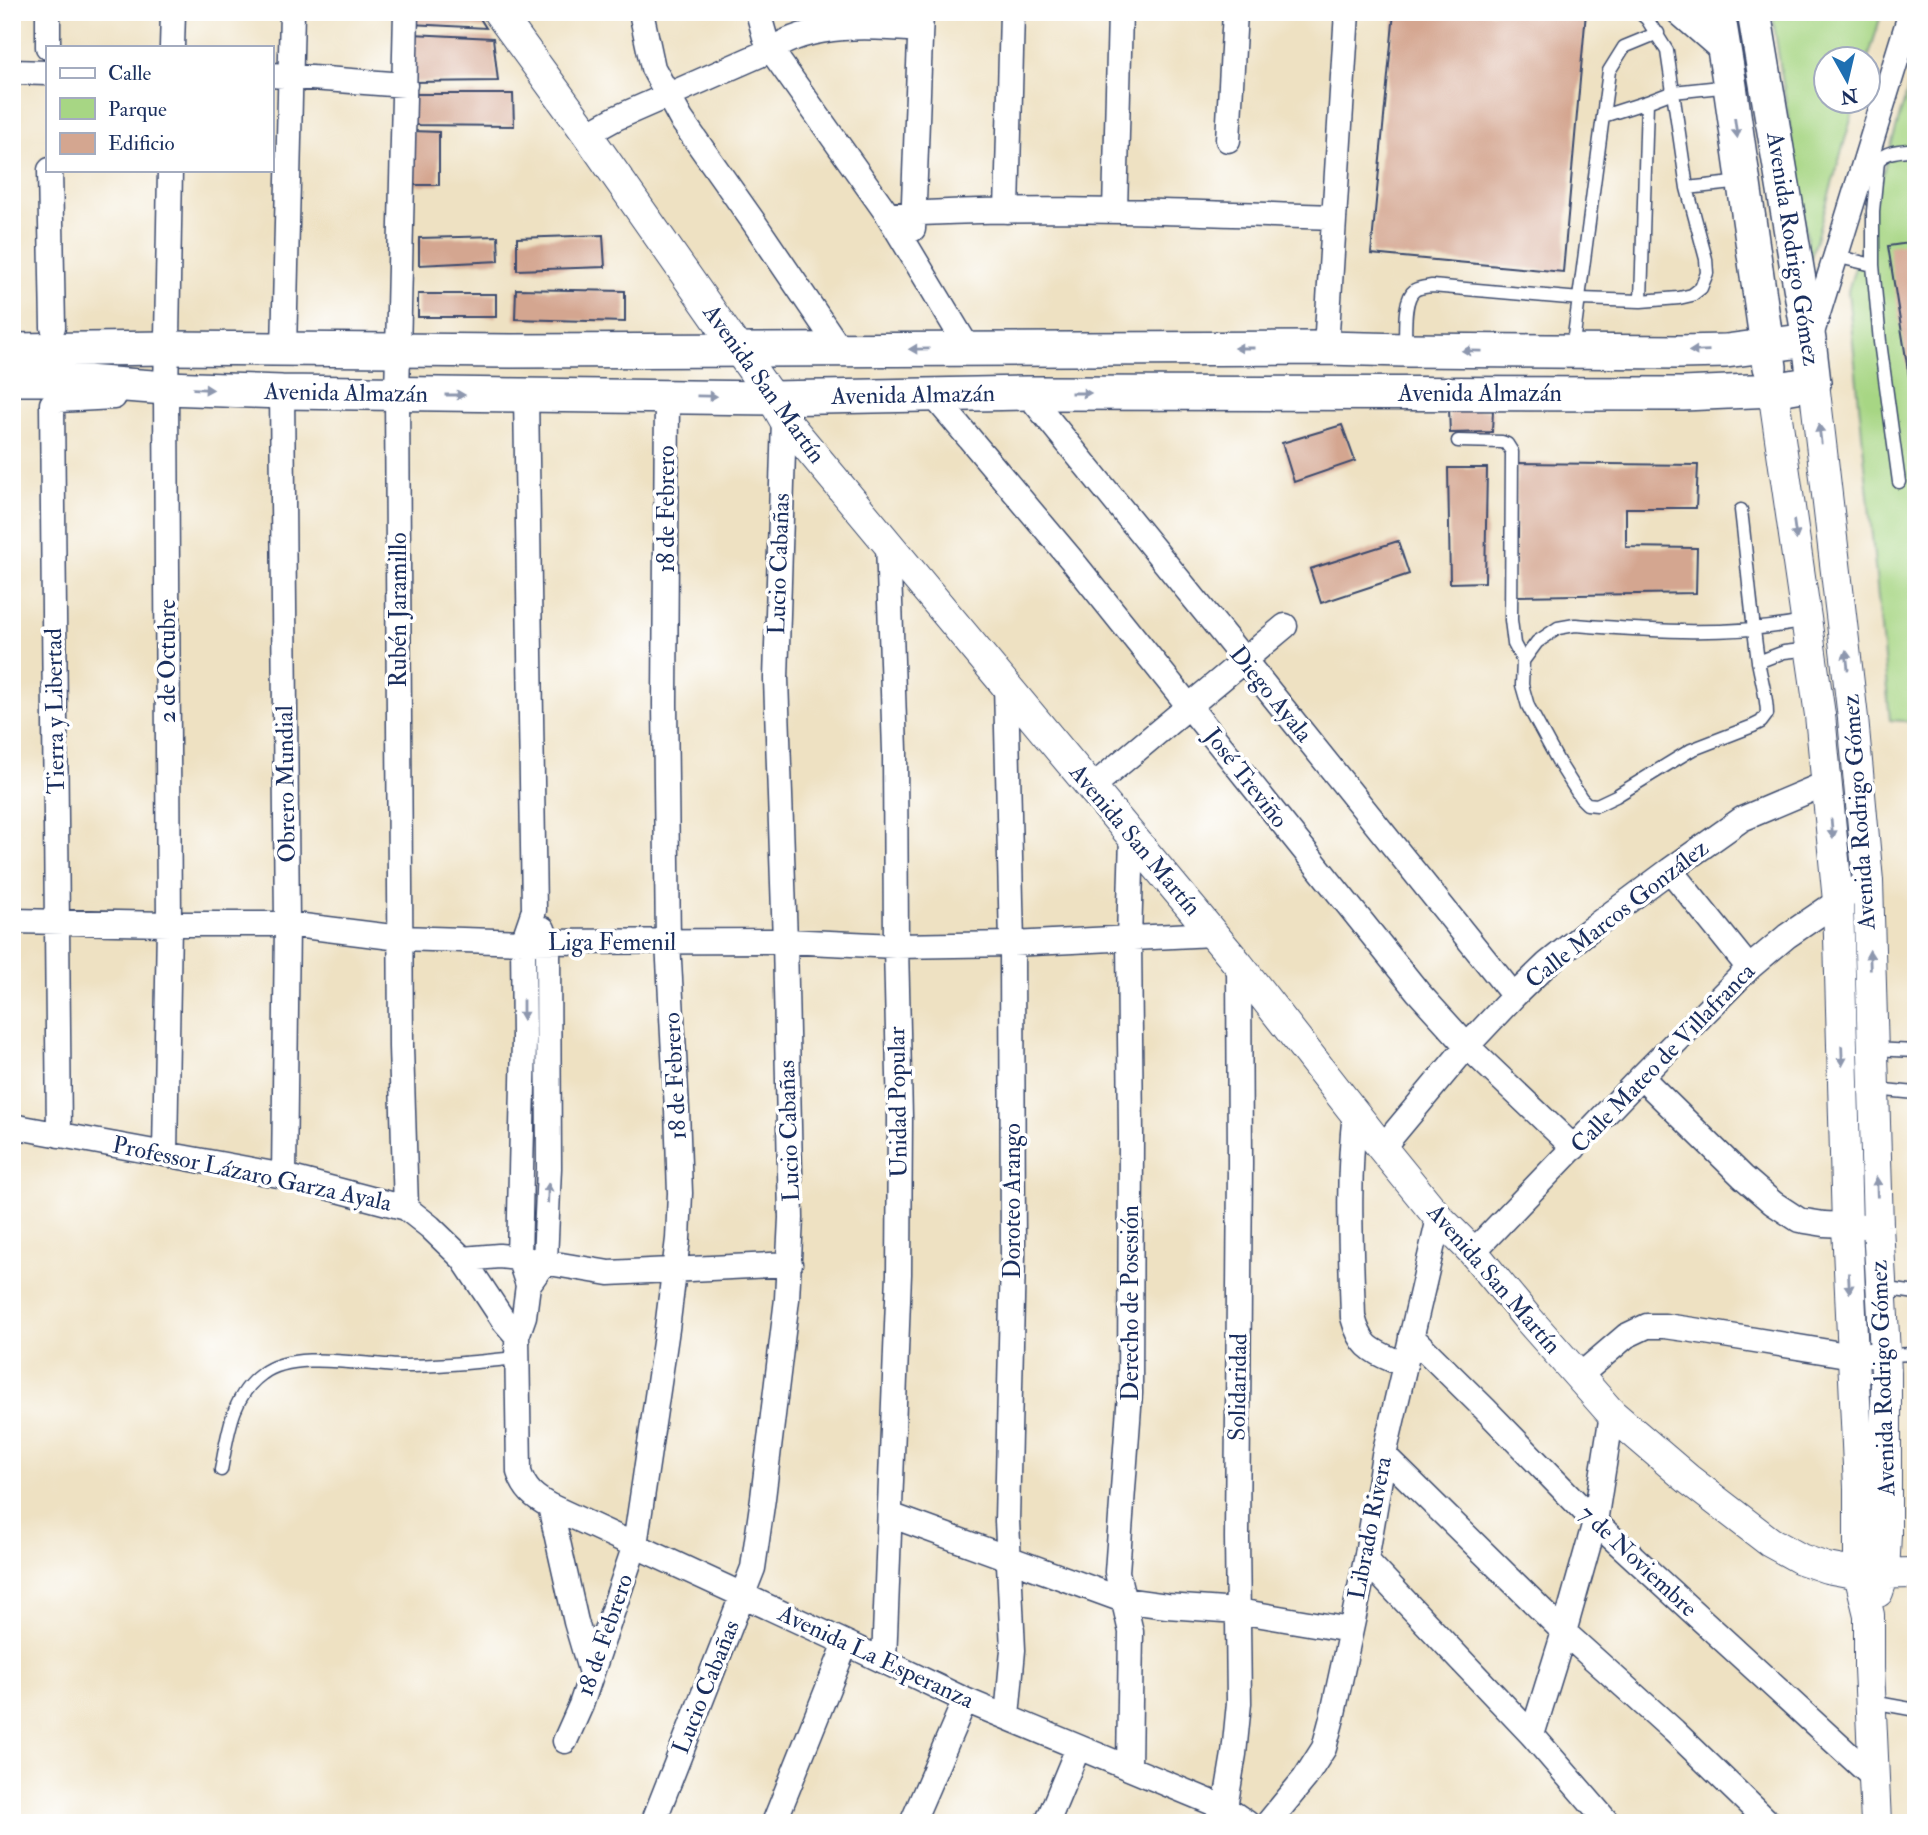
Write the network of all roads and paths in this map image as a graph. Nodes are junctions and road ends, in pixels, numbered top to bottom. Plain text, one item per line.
1 (48, 12) edge
2 (173, 12) edge
3 (292, 12) edge
4 (406, 12) edge
5 (641, 12) edge
6 (758, 12) edge
7 (1012, 12) edge
8 (1120, 12) edge
9 (1235, 12) edge
10 (1347, 12) edge
11 (1639, 12) edge
12 (1678, 12) edge
13 (1718, 12) edge
14 (1754, 12) edge
15 (1911, 12) edge
16 (503, 17) edge
17 (921, 21) edge
18 (1658, 33) junction
19 (48, 46) edge
20 (172, 46) edge
21 (771, 50) junction
22 (1724, 52) junction
23 (12, 72) edge
24 (46, 73) edge
25 (281, 75) edge
26 (405, 85) junction
27 (1730, 86) junction
28 (1673, 92) junction
29 (668, 95) junction
30 (1647, 102) junction
31 (1603, 116) junction
32 (587, 134) junction
33 (1228, 140) dead end
34 (1916, 149) edge
35 (1874, 155) junction
36 (50, 172) edge
37 (170, 172) edge
38 (1744, 182) junction
39 (1687, 188) junction
40 (1007, 211) junction
41 (1115, 211) junction
42 (914, 213) junction
43 (888, 215) junction
44 (1334, 217) junction
45 (910, 250) junction
46 (1835, 256) junction
47 (1873, 265) junction
48 (1580, 299) junction
49 (1641, 301) junction
50 (53, 327) dead end
51 (1809, 340) junction
52 (1767, 346) junction
53 (167, 348) junction
54 (968, 348) junction
55 (1326, 348) junction
56 (398, 349) junction
57 (840, 349) junction
58 (12, 350) edge
59 (284, 350) junction
60 (738, 350) junction
61 (1405, 350) junction
62 (1572, 352) junction
63 (12, 379) edge
64 (1814, 383) junction
65 (1773, 390) junction
66 (166, 391) junction
67 (282, 392) junction
68 (1027, 393) junction
69 (397, 394) junction
70 (526, 395) junction
71 (933, 395) junction
72 (667, 396) junction
73 (778, 408) junction
74 (1458, 441) dead end
75 (1899, 482) dead end
76 (1741, 510) dead end
77 (888, 542) junction
78 (1285, 626) dead end
79 (1754, 629) junction
80 (1809, 635) junction
81 (1245, 661) junction
82 (1523, 662) junction
83 (1759, 662) junction
84 (1006, 684) junction
85 (1189, 706) junction
86 (1828, 783) junction
87 (1091, 788) junction
88 (1132, 836) junction
89 (1670, 870) junction
90 (1868, 881) junction
91 (1838, 901) junction
92 (534, 909) junction
93 (12, 921) edge
94 (58, 923) junction
95 (169, 924) junction
96 (287, 924) junction
97 (1213, 934) junction
98 (400, 938) junction
99 (1129, 939) junction
100 (523, 942) junction
101 (548, 942) junction
102 (668, 942) junction
103 (785, 942) junction
104 (1012, 944) junction
105 (896, 946) junction
106 (1239, 965) junction
107 (1749, 968) junction
108 (1514, 996) junction
109 (1467, 1046) junction
110 (1872, 1049) junction
111 (1916, 1051) edge
112 (1642, 1077) junction
113 (1874, 1089) junction
114 (1916, 1093) edge
115 (1355, 1113) junction
116 (12, 1125) edge
117 (59, 1135) junction
118 (1382, 1148) junction
119 (1574, 1148) junction
120 (165, 1153) junction
121 (285, 1176) junction
122 (407, 1208) junction
123 (1439, 1218) junction
124 (1847, 1226) junction
125 (1878, 1226) junction
126 (1473, 1252) junction
127 (519, 1258) junction
128 (463, 1259) junction
129 (545, 1261) junction
130 (790, 1264) junction
131 (675, 1270) junction
132 (528, 1285) junction
133 (1882, 1288) junction
134 (1916, 1293) edge
135 (1411, 1336) junction
136 (517, 1347) junction
137 (1885, 1354) junction
138 (1916, 1354) edge
139 (1853, 1356) junction
140 (1404, 1366) junction
141 (1578, 1377) junction
142 (1612, 1413) junction
143 (1384, 1455) junction
144 (221, 1470) dead end
145 (550, 1506) junction
146 (890, 1515) junction
147 (1595, 1522) junction
148 (635, 1545) junction
149 (1008, 1560) junction
150 (1366, 1560) junction
151 (1916, 1573) edge
152 (1872, 1574) junction
153 (743, 1595) junction
154 (1123, 1600) junction
155 (1238, 1611) junction
156 (1350, 1630) junction
157 (1564, 1632) junction
158 (846, 1643) junction
159 (884, 1661) junction
160 (591, 1673) junction
161 (965, 1700) junction
162 (1871, 1701) junction
163 (1916, 1710) edge
164 (1007, 1717) junction
165 (1532, 1735) junction
166 (565, 1741) dead end
167 (1078, 1748) junction
168 (1129, 1768) junction
169 (1874, 1778) junction
170 (1226, 1808) junction
171 (653, 1823) edge
172 (774, 1823) edge
173 (912, 1823) edge
174 (1047, 1823) edge
175 (1247, 1823) edge
176 (1268, 1823) edge
177 (1608, 1823) edge
178 (1769, 1823) edge
179 (1876, 1823) edge

1 - 19 street
2 - 20 street
3 - 25 street
4 - 26 street, Rubén Jaramillo
5 - 29 street
6 - 21 street
7 - 40 street
8 - 41 street
9 - 33 street
10 - 44 street
11 - 18 lane
12 - 22 street
13 - 22 main road, Avenida Rodrigo Gómez
14 - 51 main road, Avenida Rodrigo Gómez
15 - 35 street
16 - 32 street, Avenida San Martín
17 - 21 street
17 - 42 street
18 - 28 lane
18 - 31 lane
21 - 29 street
21 - 43 street
22 - 27 main road, Avenida Rodrigo Gómez
23 - 24 street
25 - 26 street
25 - 59 street
26 - 56 street, Rubén Jaramillo
27 - 28 lane
27 -> 38 main road, Avenida Rodrigo Gómez
28 - 30 lane
28 - 39 lane
29 - 32 street
29 - 57 street
30 - 31 lane
30 - 49 lane
31 - 48 lane
32 - 60 street, Avenida San Martín
34 - 35 lane
35 - 46 street
35 - 47 lane
36 - 50 street
37 - 53 street, 2 de Octubre
38 - 39 lane
38 - 52 main road, Avenida Rodrigo Gómez
39 - 49 lane
40 - 41 street
40 - 42 street
41 - 44 street
42 - 43 street
42 - 45 street
43 - 45 street
44 - 55 street
45 - 54 street
46 - 47 lane
46 - 51 street
47 - 75 lane
48 - 49 lane
48 - 61 lane
48 - 62 lane
51 - 52 main road, Avenida Almazán
51 - 64 main road, Avenida Rodrigo Gómez
52 -> 62 main road, Avenida Almazán
52 - 65 main road, Avenida Rodrigo Gómez
53 - 58 main road, Avenida Almazán
53 - 59 main road, Avenida Almazán
53 - 66 street, 2 de Octubre
55 -> 54 main road, Avenida Almazán
54 -> 57 main road, Avenida Almazán
55 - 61 main road, Avenida Almazán
56 - 59 main road, Avenida Almazán
56 - 60 main road, Avenida Almazán
56 - 69 street, Rubén Jaramillo
57 - 60 main road, Avenida Almazán
60 - 73 street, Avenida San Martín
62 -> 61 main road, Avenida Almazán
63 - 66 main road, Avenida Almazán
64 - 65 main road, Avenida Almazán
90 -> 64 street, Avenida Rodrigo Gómez
68 -> 65 main road, Avenida Almazán
65 -> 80 street, Avenida Rodrigo Gómez
66 -> 67 main road, Avenida Almazán
66 - 94 street, Tierra y Libertad
66 - 95 street, 2 de Octubre
67 - 69 main road, Avenida Almazán
67 - 96 street, Obrero Mundial
68 - 71 main road, Avenida Almazán
68 - 81 street, Diego Ayala
69 -> 70 main road, Avenida Almazán
69 - 98 street, Rubén Jaramillo
70 - 72 main road, Avenida Almazán
70 - 92 street
71 - 73 main road, Avenida Almazán
71 - 85 street, José Treviño
72 -> 73 main road, Avenida Almazán
72 - 102 street, 18 de Febrero
73 - 77 street, Avenida San Martín
73 - 103 street, Lucio Cabañas
74 - 82 lane
76 - 79 lane
77 - 84 street, Avenida San Martín
77 - 105 street, Unidad Popular
78 - 81 street
79 - 80 lane
79 - 82 lane
79 - 83 lane
80 - 83 lane
80 - 86 street, Avenida Rodrigo Gómez
81 - 85 street
81 - 108 street, Diego Ayala
82 - 83 lane
84 - 87 street, Avenida San Martín
84 - 104 street, Doroteo Arango
85 - 87 street
85 - 109 street, José Treviño
86 - 89 street, Calle Marcos González
86 -> 91 street, Avenida Rodrigo Gómez
87 - 88 street, Avenida San Martín
88 - 97 street, Avenida San Martín
88 - 99 street, Derecho de Posesión
89 - 107 street
89 - 108 street, Calle Marcos González
90 - 91 street, Calle Mateo de Villafranca
110 -> 90 street, Avenida Rodrigo Gómez
91 - 107 street, Calle Mateo de Villafranca
91 -> 124 street, Avenida Rodrigo Gómez
92 - 100 street
92 - 101 street
93 - 94 street, Liga Femenil
94 - 95 street, Liga Femenil
94 - 117 street, Tierra y Libertad
95 - 96 street, Liga Femenil
95 - 120 street, 2 de Octubre
96 - 98 street, Liga Femenil
96 - 121 street, Obrero Mundial
97 - 99 street, Liga Femenil
97 - 106 street, Avenida San Martín
98 - 100 street, Liga Femenil
98 - 122 street, Rubén Jaramillo
99 - 104 street, Liga Femenil
99 - 154 street, Derecho de Posesión
100 - 101 street, Liga Femenil
100 -> 127 street
101 - 102 street, Liga Femenil
129 -> 101 street
102 - 103 street, Liga Femenil
102 - 131 street, 18 de Febrero
103 - 105 street, Liga Femenil
103 - 130 street, Lucio Cabañas
104 - 105 street, Liga Femenil
104 - 149 street, Doroteo Arango
105 - 146 street, Unidad Popular
106 - 115 street, Avenida San Martín
106 - 155 street, Solidaridad
107 - 112 street, Calle Mateo de Villafranca
108 - 109 street, Calle Marcos González
109 - 118 street, Calle Marcos González
109 - 119 street, José Treviño
110 - 111 lane
110 - 113 street, Avenida Rodrigo Gómez
112 - 119 street, Calle Mateo de Villafranca
112 - 124 street
113 - 114 lane
125 -> 113 street, Avenida Rodrigo Gómez
115 - 118 street, Avenida San Martín
115 - 140 street
116 - 117 street, Professor Lázaro Garza Ayala
117 - 120 street, Professor Lázaro Garza Ayala
118 - 123 street, Avenida San Martín
119 - 126 street, Calle Mateo de Villafranca
120 - 121 street, Professor Lázaro Garza Ayala
121 - 122 street, Professor Lázaro Garza Ayala
122 - 128 street, Professor Lázaro Garza Ayala
123 - 126 street, Avenida San Martín
123 - 135 street, Librado Rivera
124 - 125 street
124 -> 139 street, Avenida Rodrigo Gómez
125 - 133 street, Avenida Rodrigo Gómez
126 - 141 street, Avenida San Martín
127 - 128 street
127 - 129 street
127 - 132 street
128 - 136 street, Professor Lázaro Garza Ayala
129 - 131 street
129 - 132 street
130 - 131 street
130 - 153 street, Lucio Cabañas
131 - 148 street, 18 de Febrero
132 - 136 street
133 - 134 lane
133 - 137 street, Avenida Rodrigo Gómez
135 - 140 street, Librado Rivera
135 - 147 street, 7 de Noviembre
136 - 144 lane
136 - 145 street, Avenida La Esperanza
137 - 138 lane
137 - 139 street
137 - 152 street, Avenida Rodrigo Gómez
139 - 141 street
139 - 152 street, Avenida Rodrigo Gómez
140 - 143 street, Librado Rivera
141 - 142 street, Avenida San Martín
142 - 147 street
142 - 152 street, Avenida San Martín
143 - 150 street, Librado Rivera
143 - 157 street
145 - 148 street, Avenida La Esperanza
145 - 160 street
146 - 149 street
146 - 159 street, Unidad Popular
147 - 157 street
147 - 169 street, 7 de Noviembre
148 - 153 street, Avenida La Esperanza
148 - 160 street, 18 de Febrero
149 - 154 street
149 - 164 street, Doroteo Arango
150 - 156 street, Librado Rivera
150 - 165 street
151 - 152 street, Avenida San Martín
152 - 162 street, Avenida Rodrigo Gómez
153 - 158 street, Avenida La Esperanza
153 - 171 street, Lucio Cabañas
154 - 155 street
154 - 168 street, Derecho de Posesión
155 - 156 street
155 - 170 street, Solidaridad
156 - 176 street, Librado Rivera
157 - 165 street
157 - 178 street
158 - 159 street, Avenida La Esperanza
158 - 172 street
159 - 161 street, Avenida La Esperanza
160 - 166 street, 18 de Febrero
161 - 164 street, Avenida La Esperanza
161 - 173 street
162 - 163 lane
162 - 169 street, Avenida Rodrigo Gómez
164 - 167 street, Avenida La Esperanza
165 - 177 street
167 - 168 street, Avenida La Esperanza
167 - 174 street
168 - 170 street, Avenida La Esperanza
169 - 179 street, Avenida Rodrigo Gómez
170 - 175 street, Avenida La Esperanza

